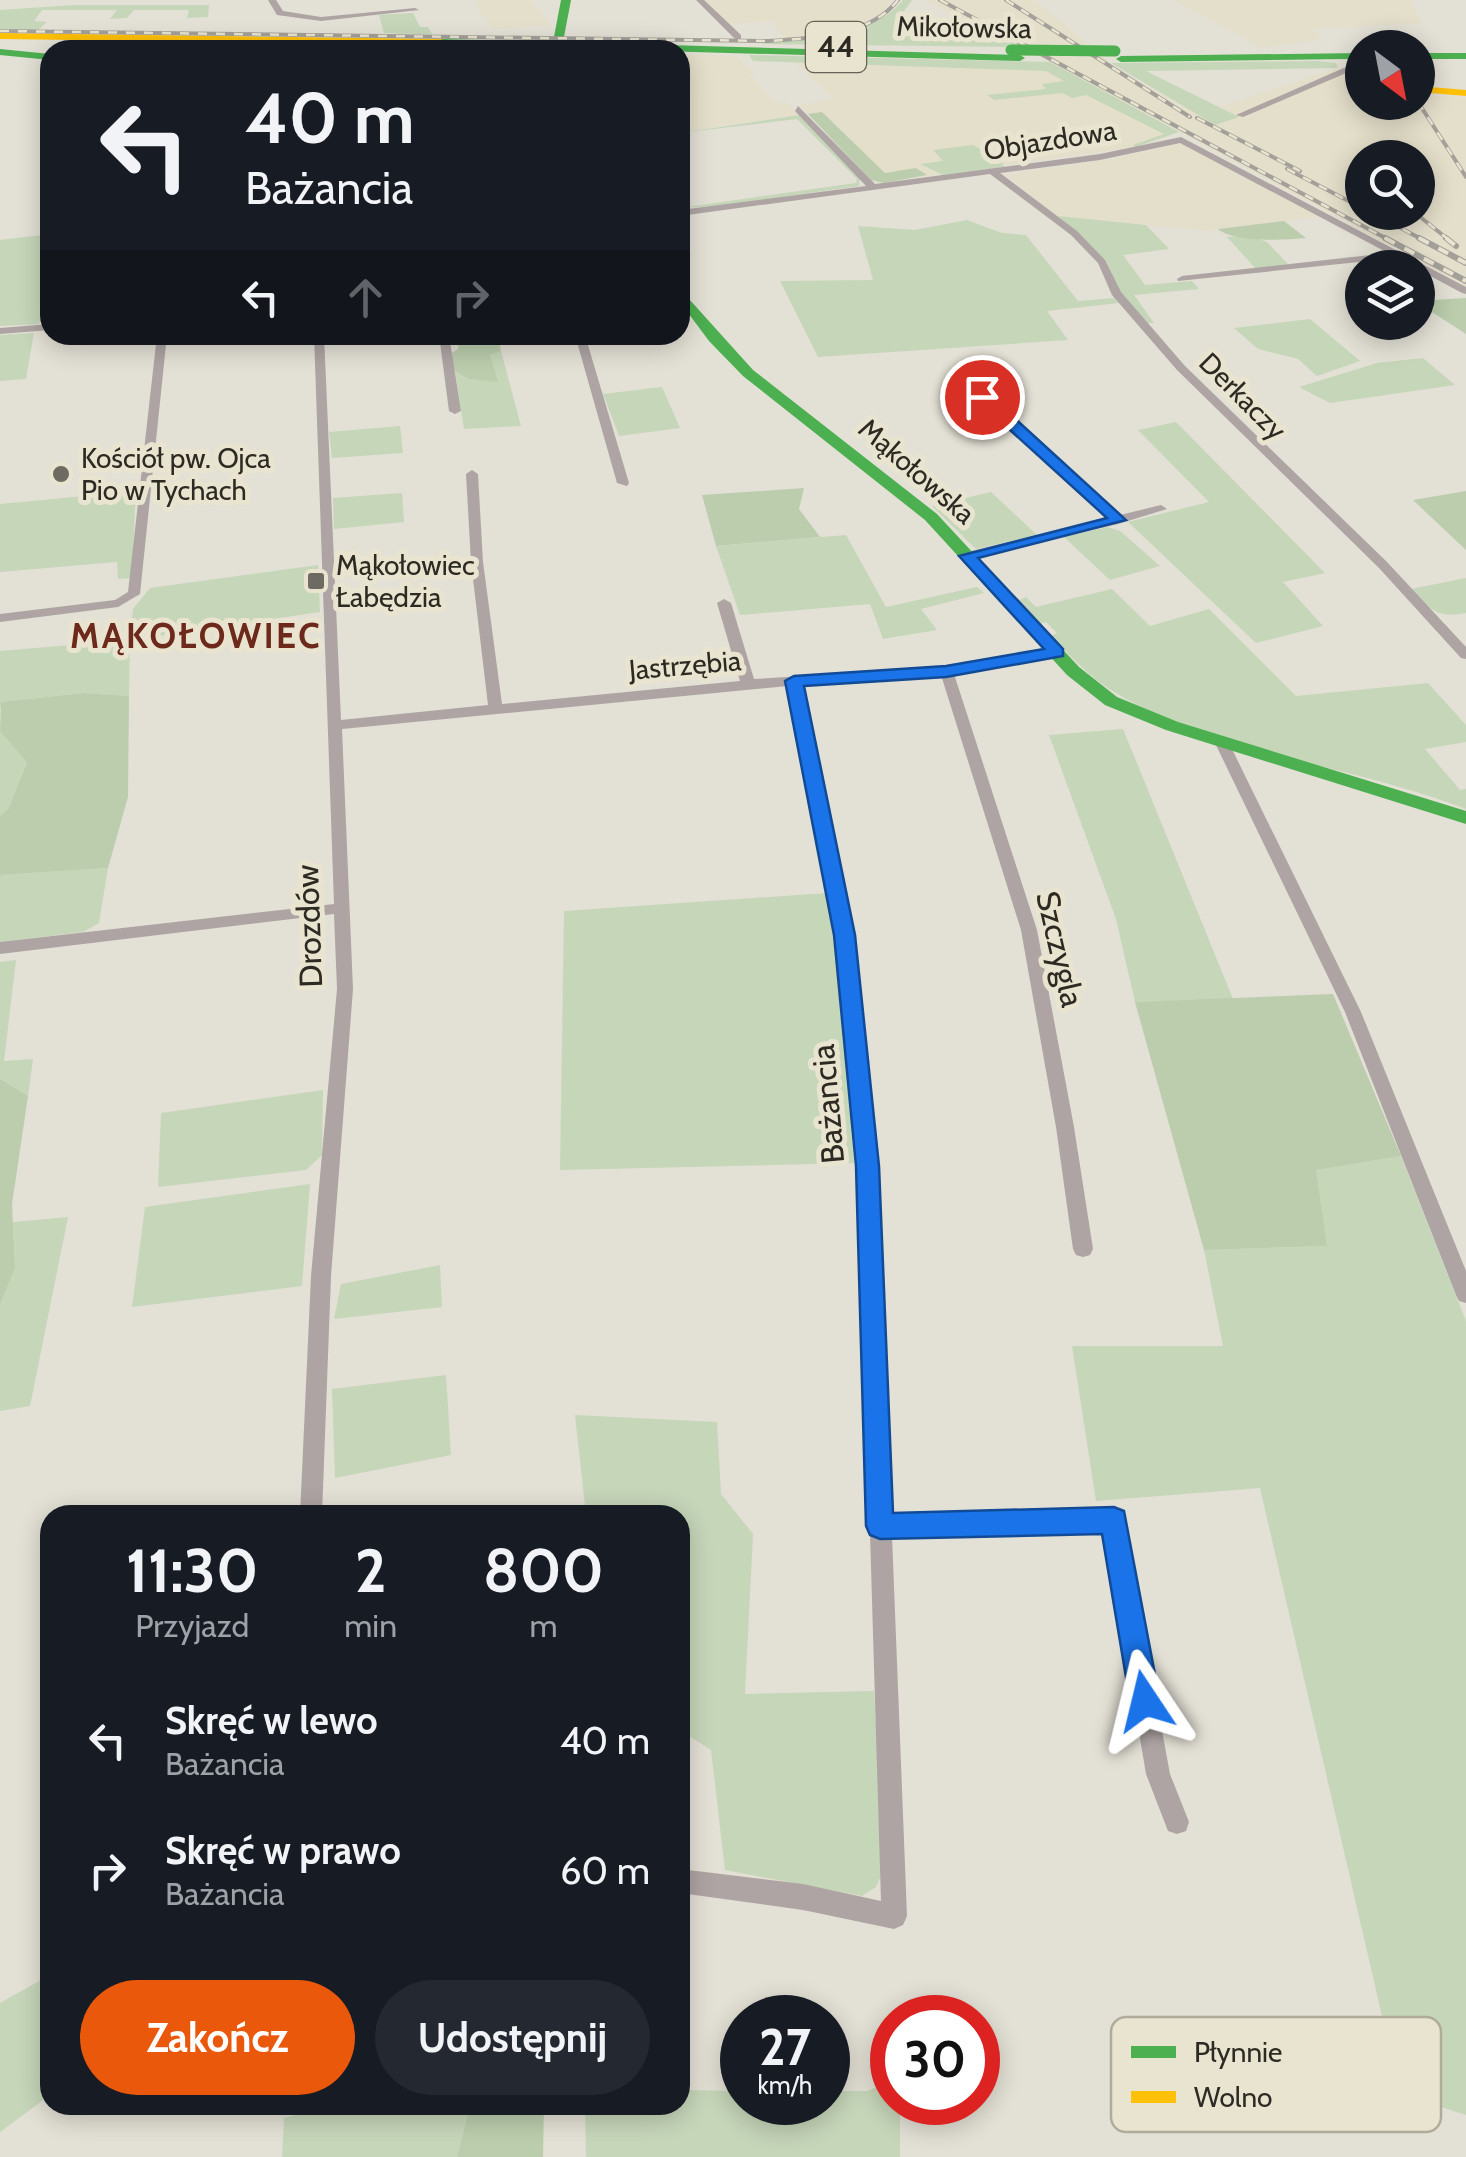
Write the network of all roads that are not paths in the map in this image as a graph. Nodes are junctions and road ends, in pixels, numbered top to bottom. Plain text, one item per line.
1 (112, 0) edge
2 (272, 0) edge
3 (410, 0) edge
4 (566, 0) edge
5 (700, 0) edge
6 (142, 4) dead end
7 (415, 10) junction
8 (424, 27) dead end
9 (0, 36) edge
10 (738, 37) dead end
11 (344, 40) edge
12 (558, 40) edge
13 (690, 47) edge
14 (0, 52) edge
15 (1435, 56) edge
16 (1466, 56) edge
17 (40, 57) edge
18 (1345, 62) edge
19 (1345, 70) edge
20 (1435, 90) edge
21 (1466, 93) edge
22 (798, 109) dead end
23 (1240, 114) dead end
24 (991, 172) junction
25 (872, 187) junction
26 (690, 213) edge
27 (1392, 250) edge
28 (1345, 260) edge
29 (1435, 274) edge
30 (1182, 278) dead end
31 (1466, 291) edge
32 (690, 306) edge
33 (40, 328) edge
34 (0, 331) edge
35 (161, 345) edge
36 (319, 345) edge
37 (445, 345) edge
38 (583, 345) edge
39 (982, 397) dead end
40 (455, 411) dead end
41 (472, 474) dead end
42 (623, 483) dead end
43 (1160, 508) dead end
44 (1118, 520) junction
45 (967, 556) junction
46 (724, 602) dead end
47 (0, 618) edge
48 (1057, 652) junction
49 (1466, 654) edge
50 (946, 671) junction
51 (794, 681) junction
52 (748, 684) junction
53 (495, 707) junction
54 (334, 725) junction
55 (1222, 743) junction
56 (1466, 818) edge
57 (342, 908) junction
58 (0, 948) edge
59 (1456, 1242) edge
60 (1082, 1249) dead end
61 (1466, 1295) edge
62 (311, 1505) edge
63 (880, 1526) junction
64 (1177, 1822) dead end
65 (690, 1882) edge

1 - 6 street
2 - 7 street
3 - 7 street
4 - 12 main road
5 - 10 street
7 - 8 street
9 - 11 main road, Mikołowska / 44
13 - 18 main road, Mikołowska / 44, bridge
14 - 17 main road
15 - 16 main road
19 - 23 street
20 - 21 main road
22 - 25 street
24 - 25 street, Objazdowa
24 - 27 street, Objazdowa
24 - 49 street, Derkaczy
25 - 26 street, Objazdowa
28 - 30 street
29 - 31 street, Objazdowa
32 - 45 main road, Mąkołowska
33 - 34 street
35 - 47 street
36 - 54 street, Drozdów
37 - 40 street
38 - 42 street
39 - 44 street
41 - 53 street
43 - 44 street
44 - 45 street
45 - 48 main road, Mąkołowska
46 - 52 street
48 - 50 street, Jastrzębia
48 - 55 main road, Mąkołowska
50 - 51 street, Jastrzębia
50 - 60 street, Szczygla
51 - 52 street, Jastrzębia
51 - 63 street, Bażancia
52 - 53 street, Jastrzębia
53 - 54 street, Jastrzębia
54 - 57 street, Drozdów
55 - 56 main road, Mąkołowska
55 - 59 street
57 - 58 street
57 - 62 street, Drozdów
59 - 61 street
63 - 64 street
63 - 65 street, Bażancia

